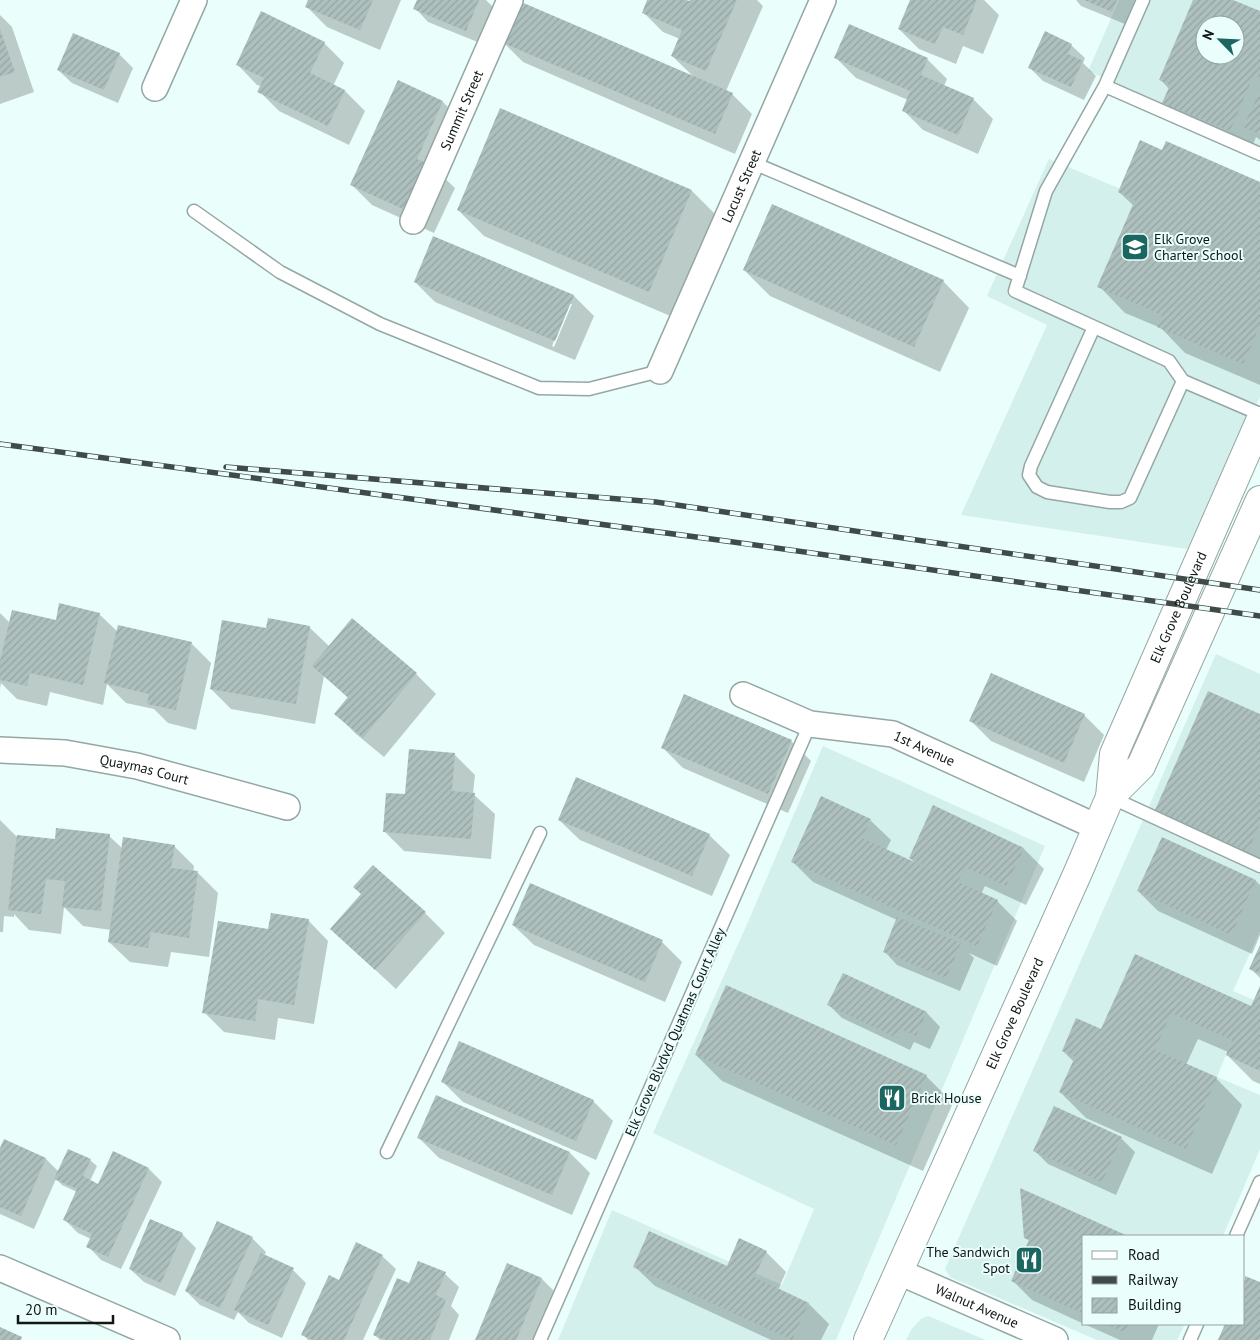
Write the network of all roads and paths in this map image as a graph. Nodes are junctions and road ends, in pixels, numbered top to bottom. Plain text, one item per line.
1 (194, 0) edge
2 (510, 0) edge
3 (823, 0) edge
4 (1143, 0) edge
5 (1105, 86) junction
6 (155, 88) dead end
7 (1260, 154) edge
8 (752, 162) junction
9 (194, 211) dead end
10 (413, 221) dead end
11 (1020, 276) junction
12 (1094, 327) junction
13 (660, 371) joint
14 (1183, 381) junction
15 (1260, 414) edge
16 (1260, 421) edge
17 (1260, 459) edge
18 (1260, 500) edge
19 (743, 695) dead end
20 (810, 724) junction
21 (0, 750) edge
22 (1110, 797) junction
23 (287, 808) dead end
24 (1097, 826) junction
25 (540, 833) dead end
26 (1260, 866) edge
27 (387, 1152) dead end
28 (1260, 1182) edge
29 (1236, 1235) edge
30 (0, 1268) edge
31 (899, 1272) junction
32 (1197, 1325) edge
33 (166, 1340) edge
34 (540, 1340) edge
35 (868, 1340) edge
36 (1055, 1340) edge
37 (1190, 1340) edge

1 - 6 street
2 - 10 street, Summit Street
3 - 8 street, Locust Street
4 - 5 lane
5 - 7 lane
5 - 11 lane
8 - 11 lane
8 - 13 street, Locust Street
9 - 13 lane
11 - 12 lane
12 - 14 lane
12 - 14 lane
14 - 15 lane
16 - 22 main road, Elk Grove Boulevard
17 - 18 main road
18 - 22 main road, Elk Grove Boulevard
19 - 20 street, 1st Avenue
20 - 24 street, 1st Avenue
20 - 34 lane, Elk Grove Blvdvd Quatmas Court Alley
21 - 23 street, Quaymas Court
22 - 24 main road, Elk Grove Boulevard
22 - 26 lane
24 - 31 main road, Elk Grove Boulevard
25 - 27 lane
28 - 29 lane
30 - 33 street
31 - 35 main road, Elk Grove Boulevard
31 - 36 street, Walnut Avenue
32 - 37 lane

